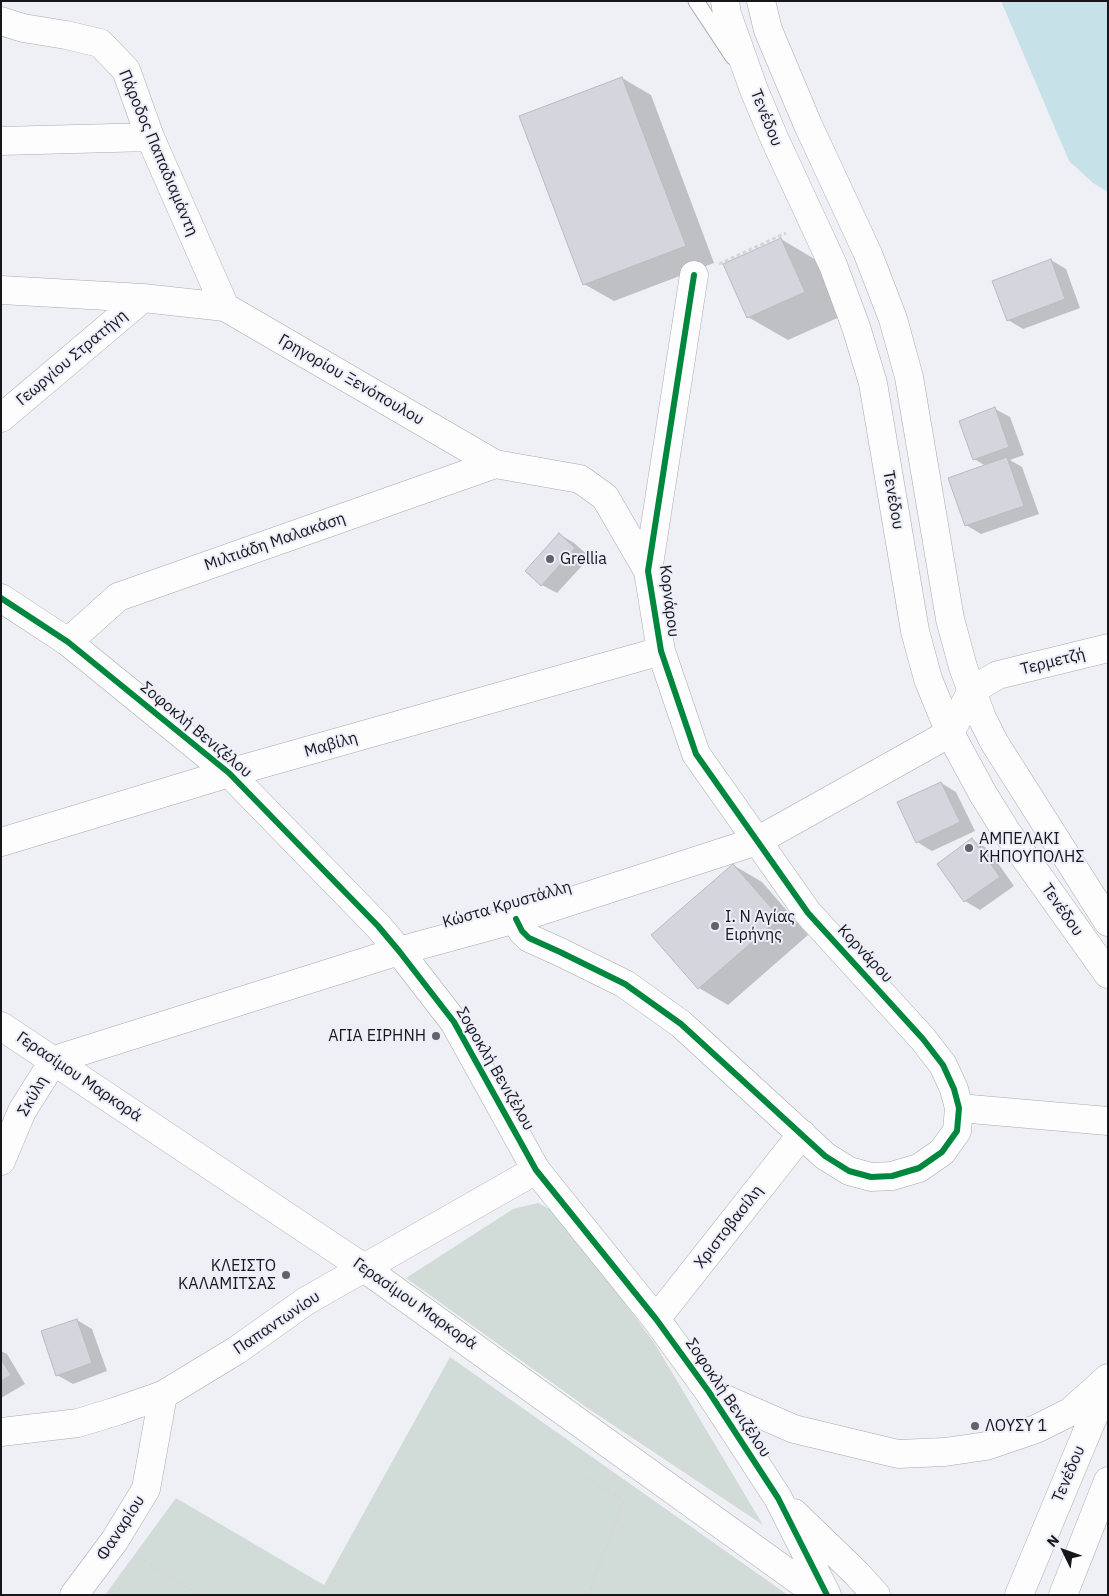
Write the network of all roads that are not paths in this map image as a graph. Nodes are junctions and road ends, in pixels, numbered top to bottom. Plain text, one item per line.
1 (696, 1) edge
2 (726, 1) edge
3 (762, 1) edge
4 (1, 21) edge
5 (754, 90) junction
6 (150, 137) junction
7 (1, 141) edge
8 (694, 275) road end
9 (1, 290) edge
10 (143, 298) junction
11 (225, 307) junction
12 (1, 418) edge
13 (495, 464) junction
14 (648, 571) junction
15 (1, 598) edge
16 (68, 642) junction
17 (1108, 648) edge
18 (661, 651) junction
19 (972, 690) junction
20 (950, 733) junction
21 (229, 773) junction
22 (757, 841) junction
23 (1, 842) edge
24 (516, 919) junction
25 (1108, 922) edge
26 (399, 951) junction
27 (1108, 974) edge
28 (1, 1026) edge
29 (54, 1060) junction
30 (959, 1108) junction
31 (1108, 1121) edge
32 (802, 1134) junction
33 (1, 1161) edge
34 (536, 1170) junction
35 (364, 1268) junction
36 (656, 1319) junction
37 (1108, 1380) edge
38 (709, 1392) junction
39 (163, 1394) junction
40 (1, 1432) edge
41 (1108, 1480) edge
42 (778, 1498) junction
43 (74, 1595) edge
44 (819, 1595) edge
45 (827, 1595) edge
46 (876, 1595) edge
47 (1019, 1595) edge
48 (1063, 1595) edge

1 - 5 lane
2 - 5 street, Τενέδου
3 - 19 street, Τενέδου
4 - 6 street, Πάροδος Παπαδιαμάντη
5 - 20 street, Τενέδου
6 - 7 street
6 - 11 street, Πάροδος Παπαδιαμάντη
8 - 14 street, Κορνάρου
9 - 10 street, Γρηγορίου Ξενόπουλου
10 - 11 street, Γρηγορίου Ξενόπουλου
10 - 12 street, Γεωργίου Στρατήγη
11 - 13 street, Γρηγορίου Ξενόπουλου
13 - 14 street, Γρηγορίου Ξενόπουλου
13 - 16 street, Μιλτιάδη Μαλακάση
14 - 18 street, Κορνάρου
15 - 16 street, Σοφοκλή Βενιζέλου
16 - 21 street, Σοφοκλή Βενιζέλου
17 - 19 street, Τερμετζή
18 - 21 street, Μαβίλη
18 - 22 street, Κορνάρου
19 - 20 street
19 - 25 street, Τενέδου
20 - 22 street, Κώστα Κρυστάλλη
20 - 27 street, Τενέδου
21 - 23 street, Μαβίλη
21 - 26 street, Σοφοκλή Βενιζέλου
22 - 24 street, Κώστα Κρυστάλλη
22 - 30 street, Κορνάρου
24 - 26 street, Κώστα Κρυστάλλη
24 - 32 street, Κορνάρου
26 - 29 street, Κώστα Κρυστάλλη
26 - 34 street, Σοφοκλή Βενιζέλου
28 - 29 street, Γερασίμου Μαρκορά
29 - 33 street, Σκύλη
29 - 35 street, Γερασίμου Μαρκορά
30 - 31 street
30 - 32 street, Κορνάρου
32 - 36 street, Χριστοβασίλη
34 - 35 street, Παπαντωνίου
34 - 36 street, Σοφοκλή Βενιζέλου
35 - 39 street, Παπαντωνίου
35 - 44 street, Γερασίμου Μαρκορά
36 - 38 street, Σοφοκλή Βενιζέλου
37 - 38 street
37 - 47 street, Τενέδου
38 - 42 street, Σοφοκλή Βενιζέλου
39 - 40 street, Παπαντωνίου
39 - 43 street, Φαναρίου
41 - 48 street
42 - 45 street, Σοφοκλή Βενιζέλου
42 - 46 street, Σοφοκλή Βενιζέλου

